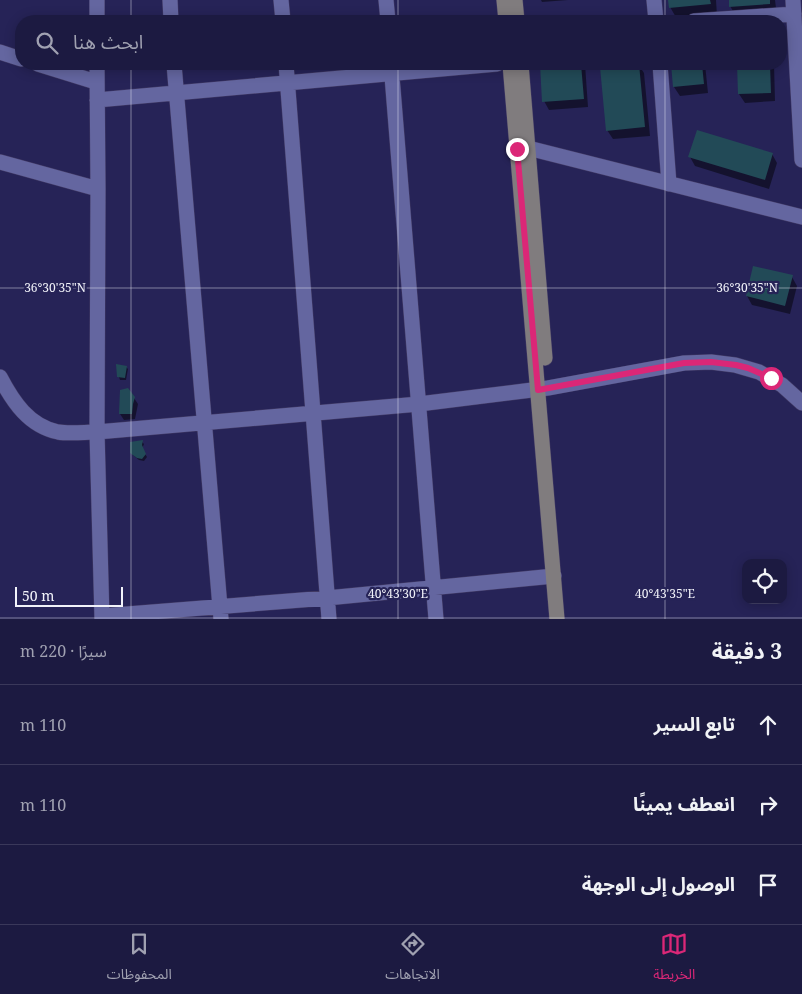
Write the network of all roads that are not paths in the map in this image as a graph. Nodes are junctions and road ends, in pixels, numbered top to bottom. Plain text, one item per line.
1 (97, 0) edge
2 (170, 0) edge
3 (281, 0) edge
4 (386, 0) edge
5 (504, 0) edge
6 (515, 0) edge
7 (654, 0) edge
8 (794, 7) edge
9 (97, 15) edge
10 (171, 15) edge
11 (282, 15) edge
12 (387, 15) edge
13 (505, 15) edge
14 (516, 15) edge
15 (655, 15) edge
16 (737, 15) edge
17 (0, 52) edge
18 (15, 56) edge
19 (57, 70) edge
20 (97, 70) edge
21 (174, 70) edge
22 (287, 70) edge
23 (377, 70) edge
24 (392, 70) edge
25 (511, 70) edge
26 (521, 70) edge
27 (660, 70) edge
28 (96, 82) junction
29 (288, 82) junction
30 (176, 92) junction
31 (97, 100) junction
32 (522, 148) junction
33 (802, 160) edge
34 (0, 162) edge
35 (669, 184) junction
36 (98, 189) junction
37 (802, 217) edge
38 (0, 377) edge
39 (543, 389) junction
40 (802, 403) edge
41 (419, 404) junction
42 (312, 413) junction
43 (205, 422) junction
44 (97, 432) junction
45 (554, 576) junction
46 (433, 587) junction
47 (326, 598) junction
48 (220, 613) edge
49 (102, 618) edge
50 (329, 619) edge
51 (436, 619) edge
52 (557, 619) edge
53 (566, 619) edge

1 - 9 street
2 - 10 street
3 - 11 street
4 - 12 street
5 - 13 street
6 - 14 street
7 - 15 street
8 - 16 street
8 - 33 street
17 - 18 street
19 - 28 street
20 - 28 street
21 - 30 street
22 - 29 street
23 - 29 street
24 - 41 street
25 - 32 street
26 - 32 street
27 - 35 street
28 - 31 street
29 - 30 street
29 - 42 street
30 - 31 street
30 - 43 street
31 - 36 street
32 - 35 street
32 - 39 street
34 - 36 street
35 - 37 street
36 - 44 street
38 - 44 street
39 - 40 street
39 - 41 street
39 - 45 street
39 - 53 street
41 - 42 street
41 - 46 street
42 - 43 street
42 - 47 street
43 - 44 street
43 - 48 street
44 - 49 street
45 - 46 street
45 - 52 street
46 - 47 street
46 - 51 street
47 - 48 street
47 - 50 street
48 - 49 street

